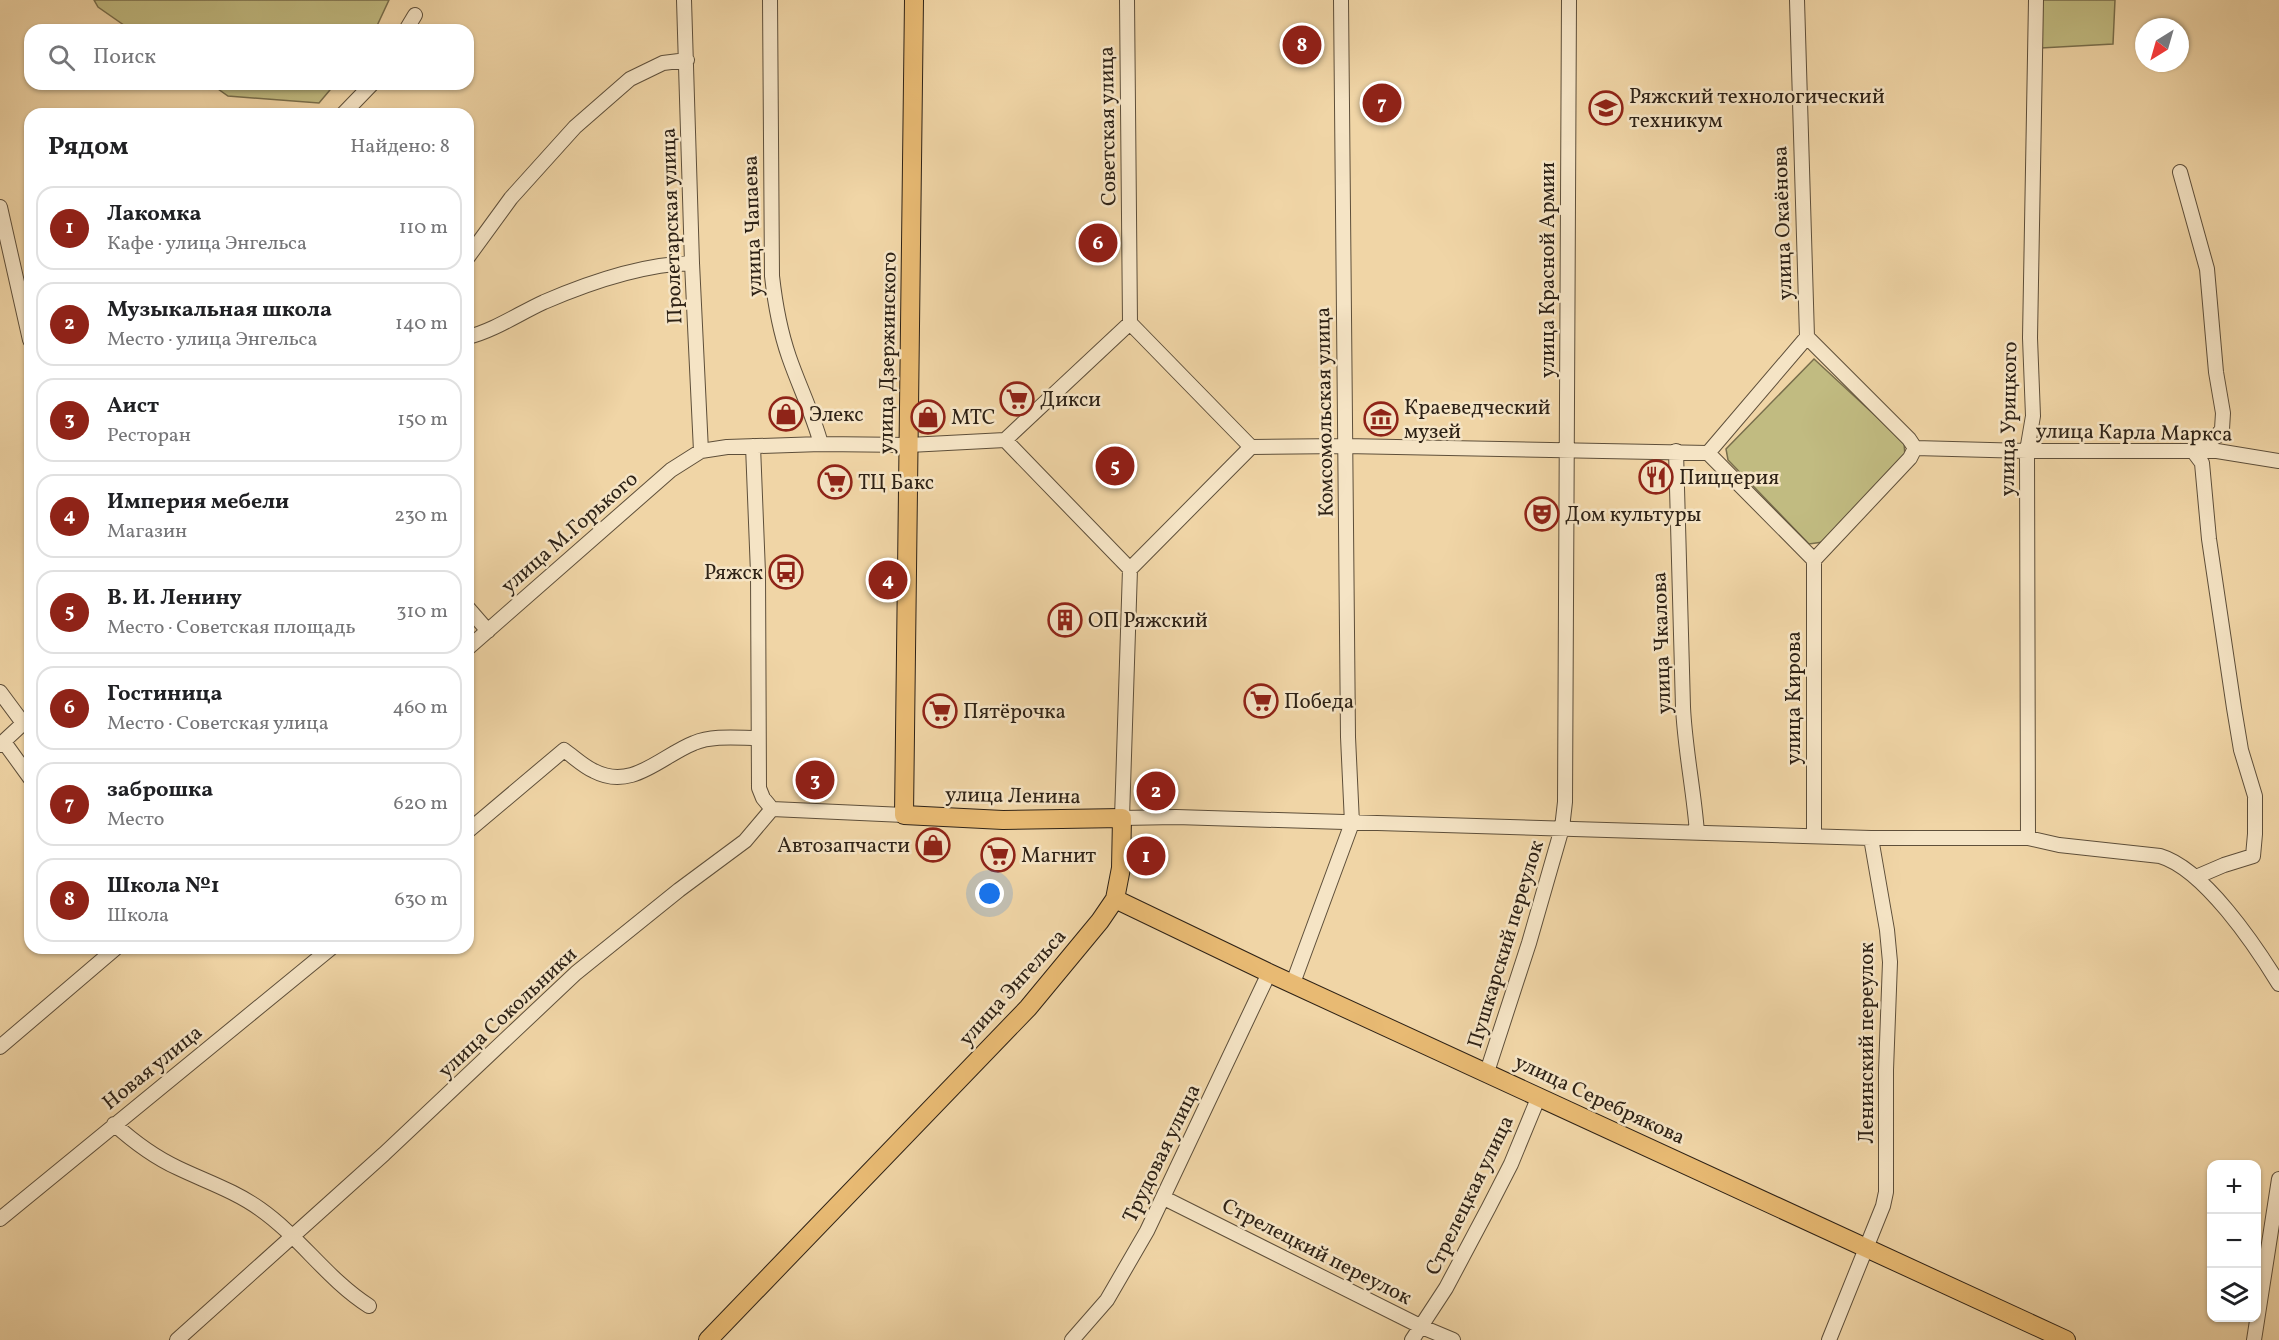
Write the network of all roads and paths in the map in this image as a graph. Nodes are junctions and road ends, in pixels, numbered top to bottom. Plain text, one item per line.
1 (684, 0) edge
2 (771, 0) edge
3 (914, 0) edge
4 (1127, 0) edge
5 (1341, 0) edge
6 (1569, 0) edge
7 (1797, 0) edge
8 (2036, 0) edge
9 (415, 15) dead end
10 (410, 24) edge
11 (687, 60) junction
12 (366, 90) edge
13 (349, 108) edge
14 (2181, 172) dead end
15 (0, 207) edge
16 (474, 249) edge
17 (692, 262) junction
18 (24, 313) edge
19 (1130, 323) junction
20 (474, 335) edge
21 (1807, 337) junction
22 (1005, 440) junction
23 (821, 444) junction
24 (909, 445) junction
25 (753, 446) junction
26 (1345, 446) junction
27 (1251, 447) junction
28 (1915, 448) junction
29 (1568, 450) junction
30 (700, 451) junction
31 (1676, 451) junction
32 (2027, 451) junction
33 (2193, 451) junction
34 (1708, 453) junction
35 (2279, 461) edge
36 (1814, 560) junction
37 (1130, 569) junction
38 (474, 615) edge
39 (488, 631) junction
40 (474, 643) edge
41 (0, 692) edge
42 (24, 718) edge
43 (24, 722) edge
44 (758, 738) junction
45 (2, 744) edge
46 (24, 771) edge
47 (772, 809) junction
48 (904, 815) junction
49 (1122, 818) junction
50 (1352, 823) junction
51 (474, 826) edge
52 (1562, 828) junction
53 (1697, 833) junction
54 (1814, 836) junction
55 (1870, 838) junction
56 (2028, 838) junction
57 (2196, 877) junction
58 (1115, 899) junction
59 (109, 954) edge
60 (324, 954) edge
61 (1269, 973) junction
62 (1293, 983) junction
63 (2279, 984) edge
64 (0, 1047) edge
65 (1487, 1072) junction
66 (1539, 1096) junction
67 (114, 1124) junction
68 (2279, 1179) edge
69 (1164, 1198) junction
70 (0, 1219) edge
71 (291, 1236) junction
72 (1866, 1247) junction
73 (369, 1306) dead end
74 (1422, 1327) junction
75 (177, 1340) edge
76 (708, 1340) edge
77 (1072, 1340) edge
78 (1412, 1340) edge
79 (1453, 1340) edge
80 (1829, 1340) edge
81 (2066, 1340) edge
82 (2254, 1340) edge

1 - 11 street, Пролетарская улица
2 - 23 street, улица Чапаева
3 - 24 main road, улица Дзержинского
4 - 19 street, Советская улица
5 - 26 street, Комсомольская улица
6 - 29 street, улица Красной Армии
7 - 21 street, улица Окаёнова
8 - 32 street, улица Урицкого
9 - 10 street
11 - 16 street
11 - 17 street, Пролетарская улица
12 - 13 street
14 - 33 street
15 - 18 street
17 - 20 street
17 - 30 street, Пролетарская улица
19 - 22 street
19 - 27 street
21 - 28 street
21 - 34 street
22 - 24 street
22 - 37 street
23 - 24 street
23 - 25 street
24 - 48 main road, улица Дзержинского
25 - 30 street
25 - 44 street
26 - 27 street
26 - 29 street
26 - 50 street, Комсомольская улица
27 - 37 street
28 - 32 street, улица Карла Маркса
28 - 36 street
29 - 31 street
29 - 52 street, улица Красной Армии
30 - 39 street, улица М.Горького
31 - 34 street
31 - 53 street, улица Чкалова
32 - 33 street, улица Карла Маркса
32 - 56 street, улица Урицкого
33 - 35 street, улица Карла Маркса
33 - 57 street
34 - 36 street
36 - 54 street, улица Кирова
37 - 49 street, улица Энгельса
38 - 39 street
39 - 40 street, улица М.Горького
41 - 42 street
43 - 45 street
44 - 47 street
44 - 51 street
45 - 46 street
47 - 48 street
47 - 71 street, улица Сокольники
48 - 49 main road, улица Ленина
49 - 50 street
49 - 58 main road, улица Энгельса
50 - 52 street
50 - 62 street
52 - 53 street
52 - 65 street, Пушкарский переулок
53 - 54 street
54 - 55 street
55 - 56 street
55 - 72 street, Ленинский переулок
56 - 57 street
57 - 63 street
58 - 61 main road, улица Серебрякова
58 - 76 main road, улица Энгельса
59 - 64 street
60 - 67 street, Новая улица
61 - 62 main road, улица Серебрякова
61 - 69 street, Трудовая улица
62 - 65 main road, улица Серебрякова
65 - 66 main road, улица Серебрякова
66 - 72 main road, улица Серебрякова
66 - 74 street, Стрелецкая улица
67 - 70 street, Новая улица
67 - 71 street
68 - 82 street
69 - 74 street, Стрелецкий переулок
69 - 77 street, Трудовая улица
71 - 73 street
71 - 75 street, улица Сокольники
72 - 80 street, Ленинский переулок
72 - 81 main road, улица Серебрякова
74 - 78 street, Стрелецкая улица
74 - 79 street, Стрелецкий переулок

